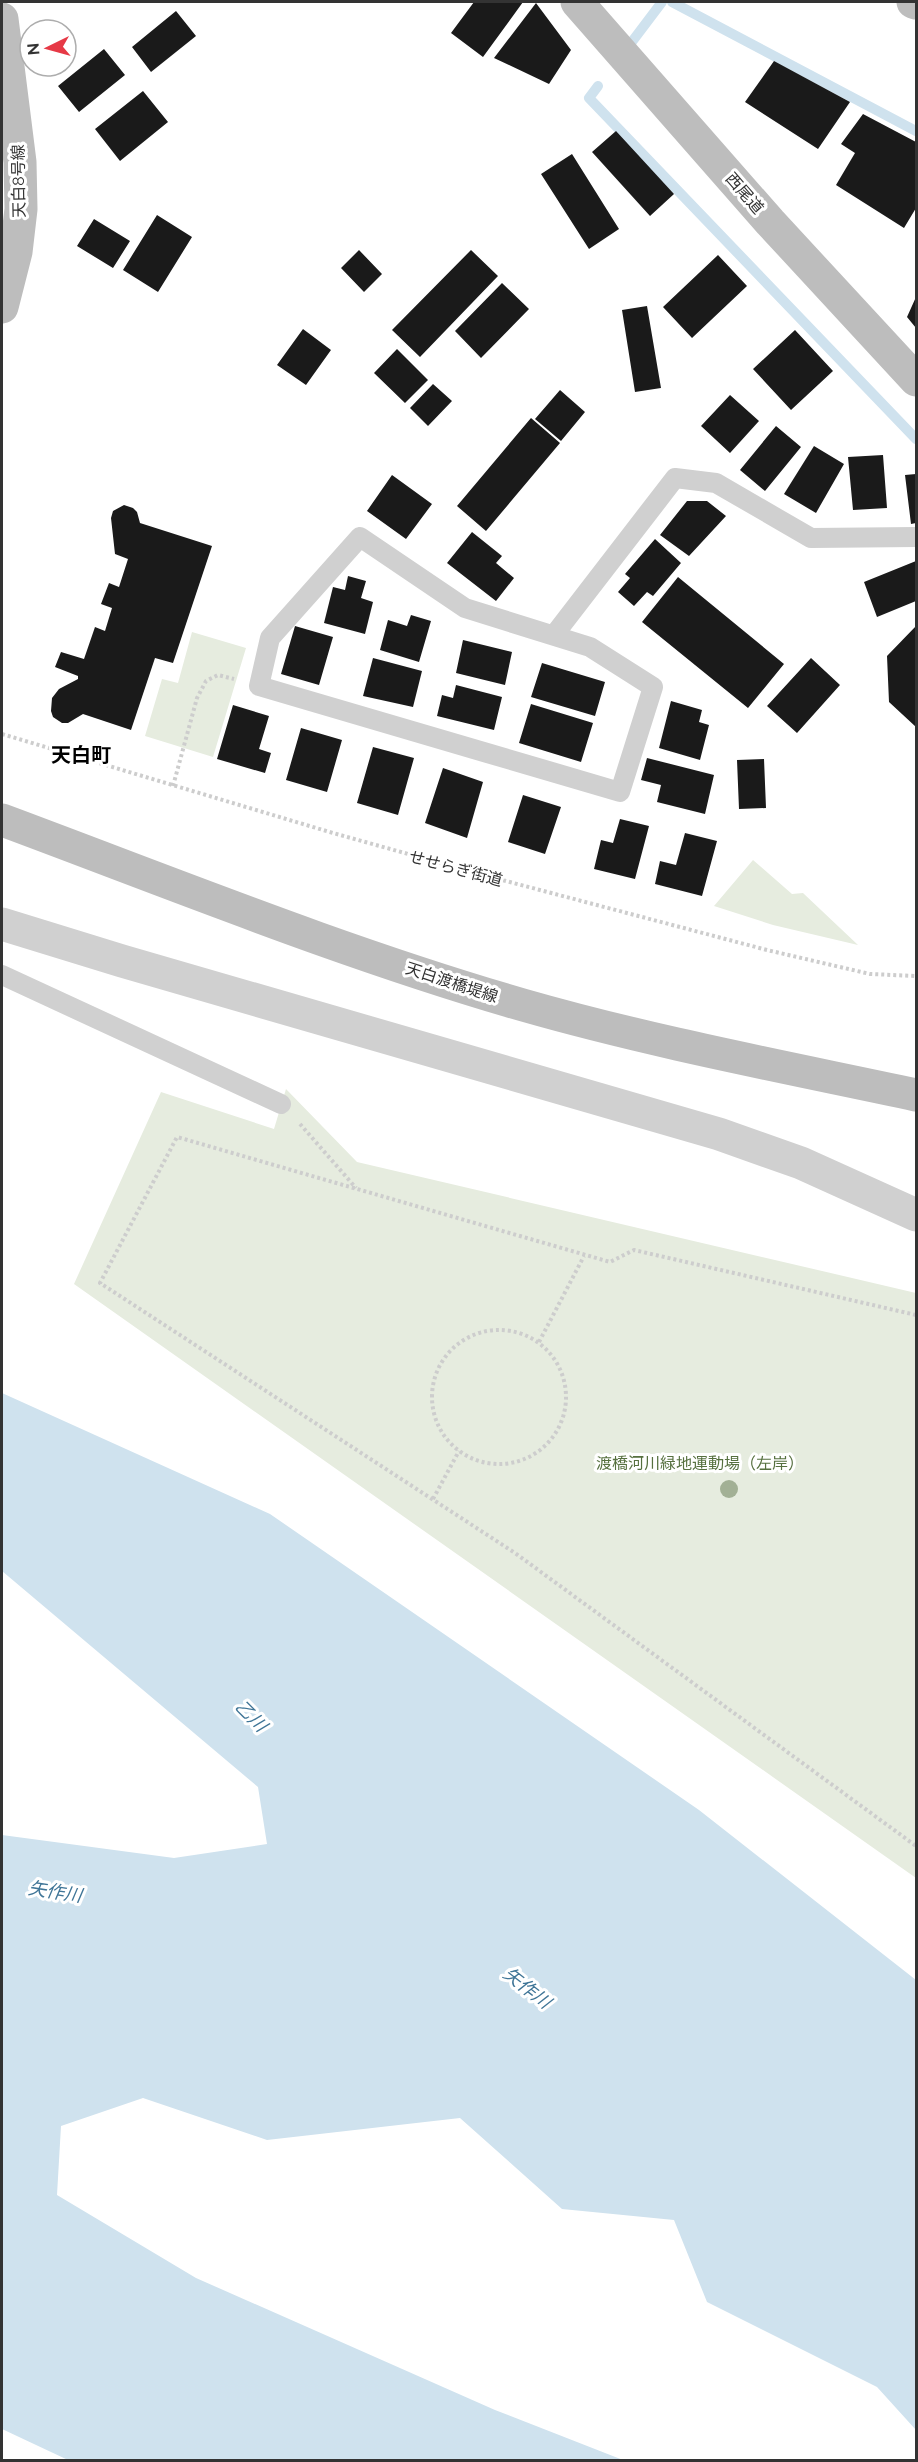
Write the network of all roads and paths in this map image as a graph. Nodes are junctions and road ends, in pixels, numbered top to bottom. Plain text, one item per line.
1 (577, 2) edge
2 (2, 19) edge
3 (11, 164) edge
4 (2, 307) edge
5 (916, 380) edge
6 (916, 537) edge
7 (554, 635) junction
8 (259, 686) junction
9 (2, 734) edge
10 (173, 786) junction
11 (2, 820) edge
12 (2, 924) edge
13 (2, 975) edge
14 (916, 976) edge
15 (916, 1095) edge
16 (282, 1104) joint
17 (357, 1189) junction
18 (916, 1215) edge
19 (584, 1256) junction
20 (916, 1315) edge
21 (539, 1342) junction
22 (459, 1451) junction
23 (433, 1499) junction
24 (916, 1846) edge

1 - 5 street, 西尾道
2 - 3 street, 天白8号線
3 - 4 street, 天白8号線
6 - 7 lane
7 - 8 lane
7 - 8 lane
8 - 10 path
9 - 10 path, せせらぎ街道
10 - 14 path, せせらぎ街道
11 - 15 street, 天白渡橋堤線
12 - 18 street
13 - 16 lane
16 - 17 path
17 - 19 path
17 - 23 path
19 - 20 path
19 - 21 path
21 - 22 path
21 - 22 path
22 - 23 path
23 - 24 path

